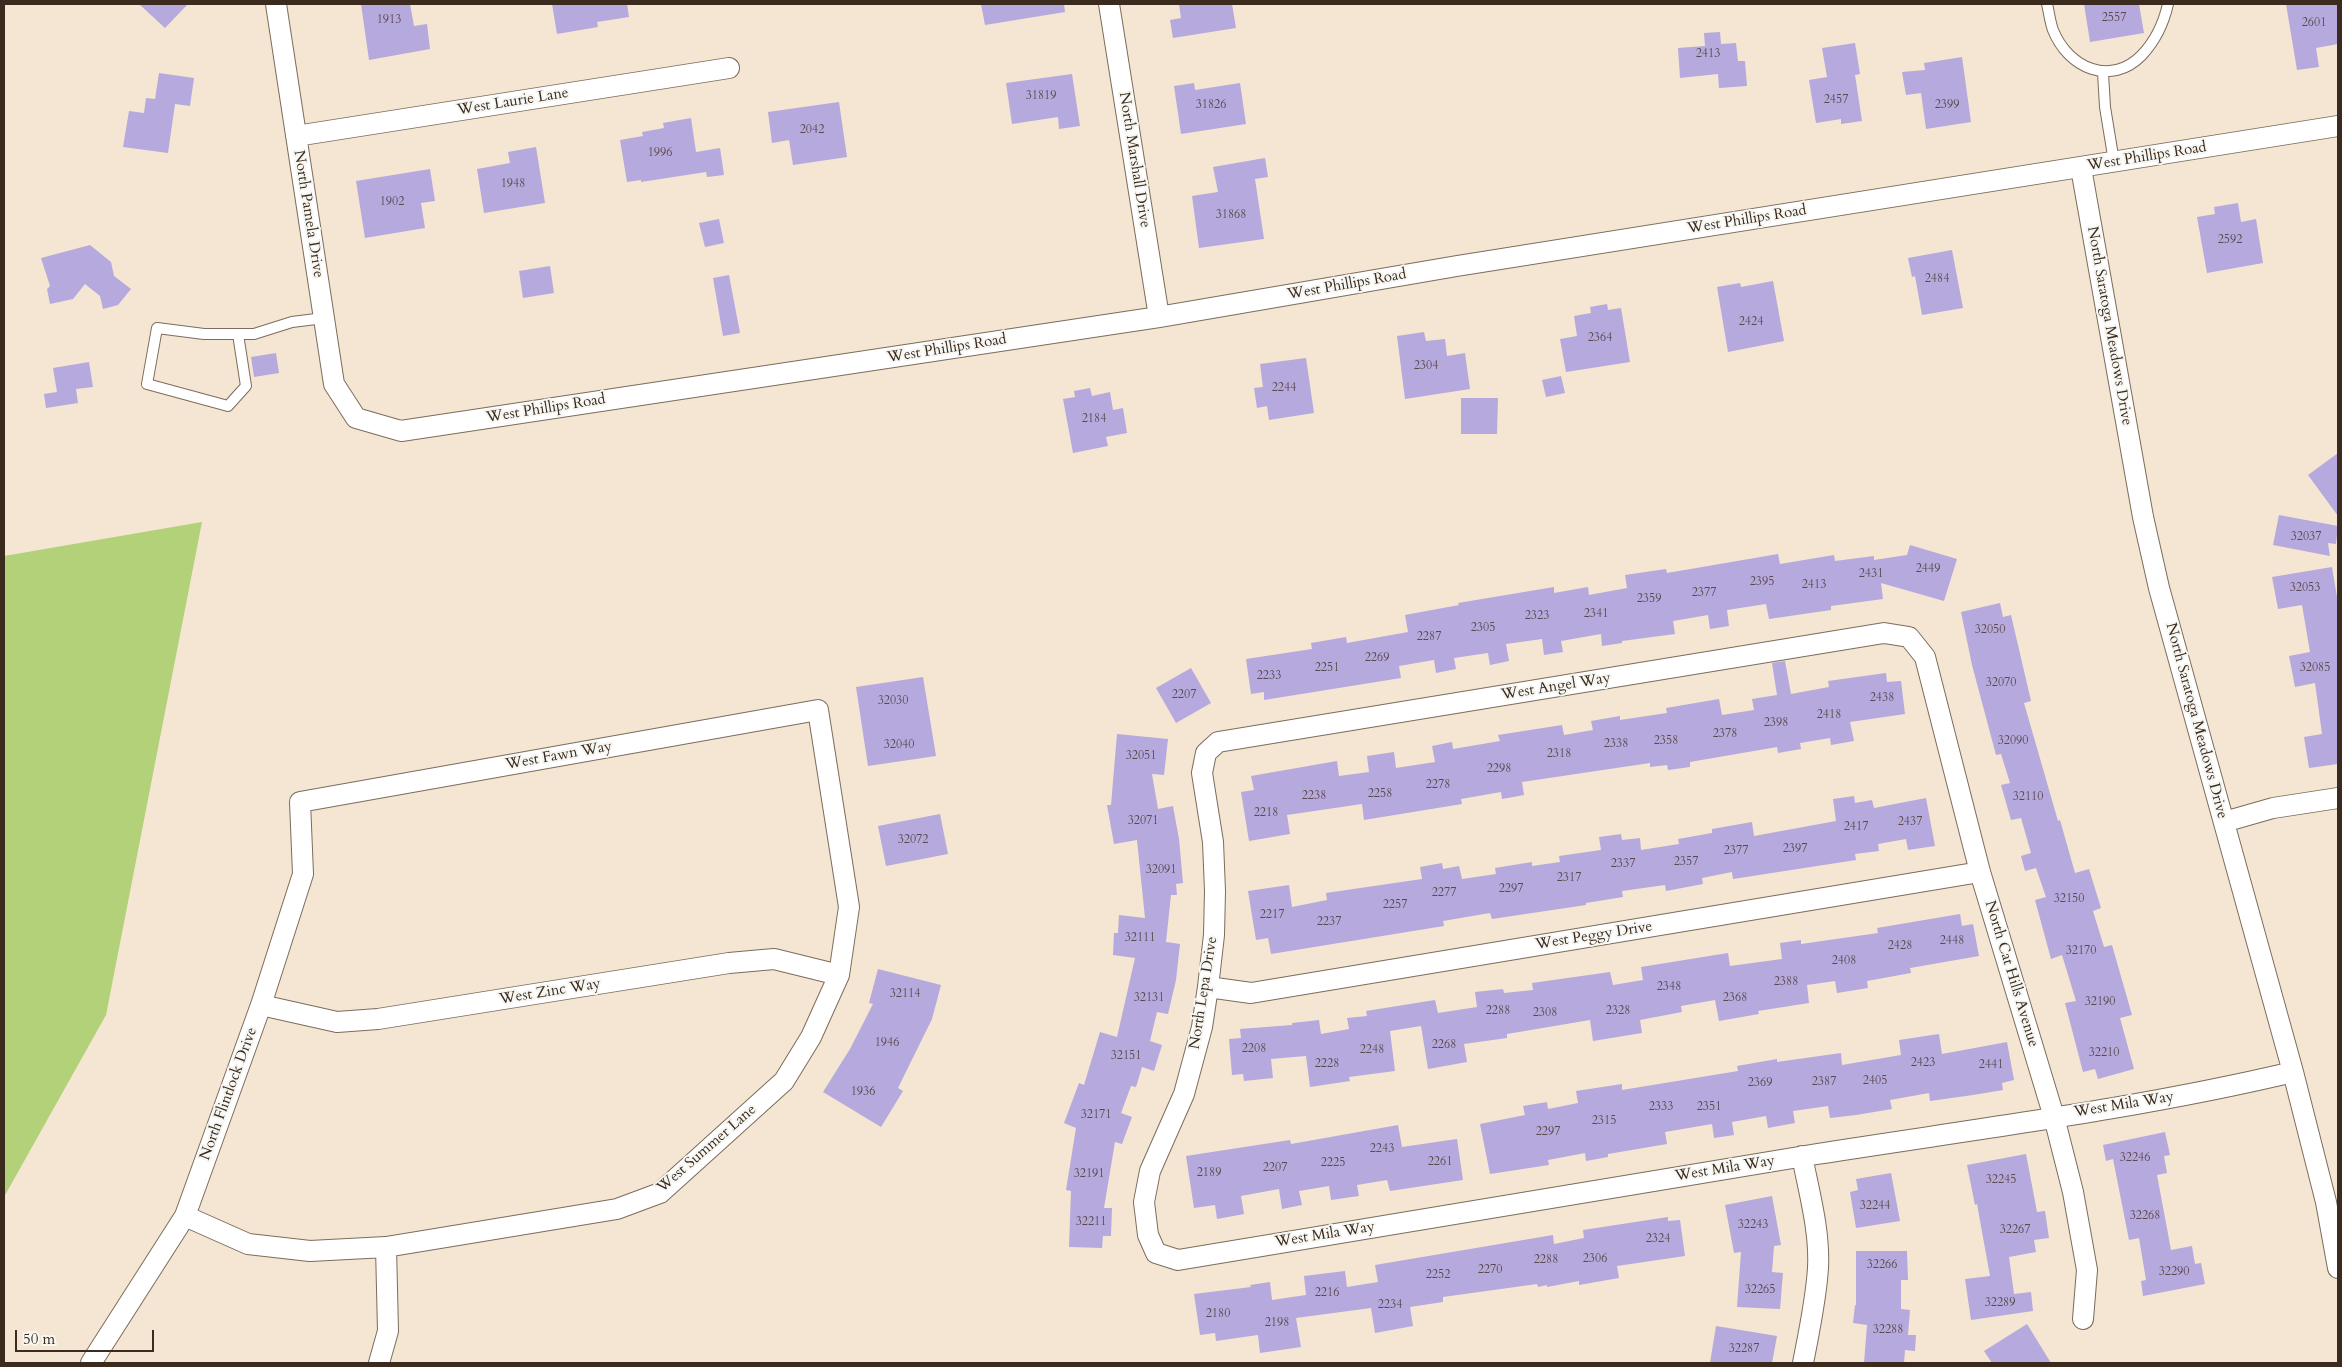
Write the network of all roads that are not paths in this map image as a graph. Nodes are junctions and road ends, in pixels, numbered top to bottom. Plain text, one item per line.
1 (276, 4) edge
2 (1109, 4) edge
3 (2048, 4) edge
4 (2168, 4) edge
5 (729, 68) dead end
6 (2103, 73) junction
7 (2338, 126) edge
8 (296, 136) junction
9 (2114, 162) junction
10 (2081, 168) junction
11 (1159, 317) junction
12 (324, 318) junction
13 (238, 334) junction
14 (356, 418) joint
15 (1909, 637) joint
16 (818, 710) joint
17 (1206, 753) joint
18 (2338, 798) edge
19 (300, 802) joint
20 (2224, 822) junction
21 (1980, 872) junction
22 (839, 975) junction
23 (1208, 987) junction
24 (261, 1005) junction
25 (2293, 1072) junction
26 (2054, 1117) junction
27 (1802, 1156) junction
28 (185, 1216) junction
29 (386, 1247) junction
30 (1156, 1253) joint
31 (2338, 1268) edge
32 (2083, 1319) dead end
33 (91, 1363) edge
34 (379, 1363) edge
35 (1804, 1363) edge

1 - 8 street, North Pamela Drive
2 - 11 street, North Marshall Drive
3 - 6 lane
4 - 6 lane
5 - 8 street, West Laurie Lane
6 - 9 lane
7 - 9 street, West Phillips Road
8 - 12 street, North Pamela Drive
9 - 10 street, West Phillips Road
10 - 11 street, West Phillips Road
10 - 20 street, North Saratoga Meadows Drive
11 - 14 street, West Phillips Road
12 - 13 lane
12 - 14 street, North Pamela Drive
13 - 13 lane
15 - 17 street, West Angel Way
15 - 21 street, North Cat Hills Avenue
16 - 19 street, West Fawn Way
16 - 22 street, West Summer Lane
17 - 23 street, North Lepa Drive
18 - 20 street
19 - 24 street, North Flintlock Drive
20 - 25 street, North Saratoga Meadows Drive
21 - 23 street, West Peggy Drive
21 - 26 street, North Cat Hills Avenue
22 - 24 street, West Zinc Way
22 - 29 street, West Summer Lane
23 - 30 street, North Lepa Drive
24 - 28 street, North Flintlock Drive
25 - 26 street, West Mila Way
25 - 31 street, North Saratoga Meadows Drive
26 - 27 street, West Mila Way
26 - 32 street, North Cat Hills Avenue
27 - 30 street, West Mila Way
27 - 35 street
28 - 29 street, West Summer Lane
28 - 33 street, North Flintlock Drive
29 - 34 street

